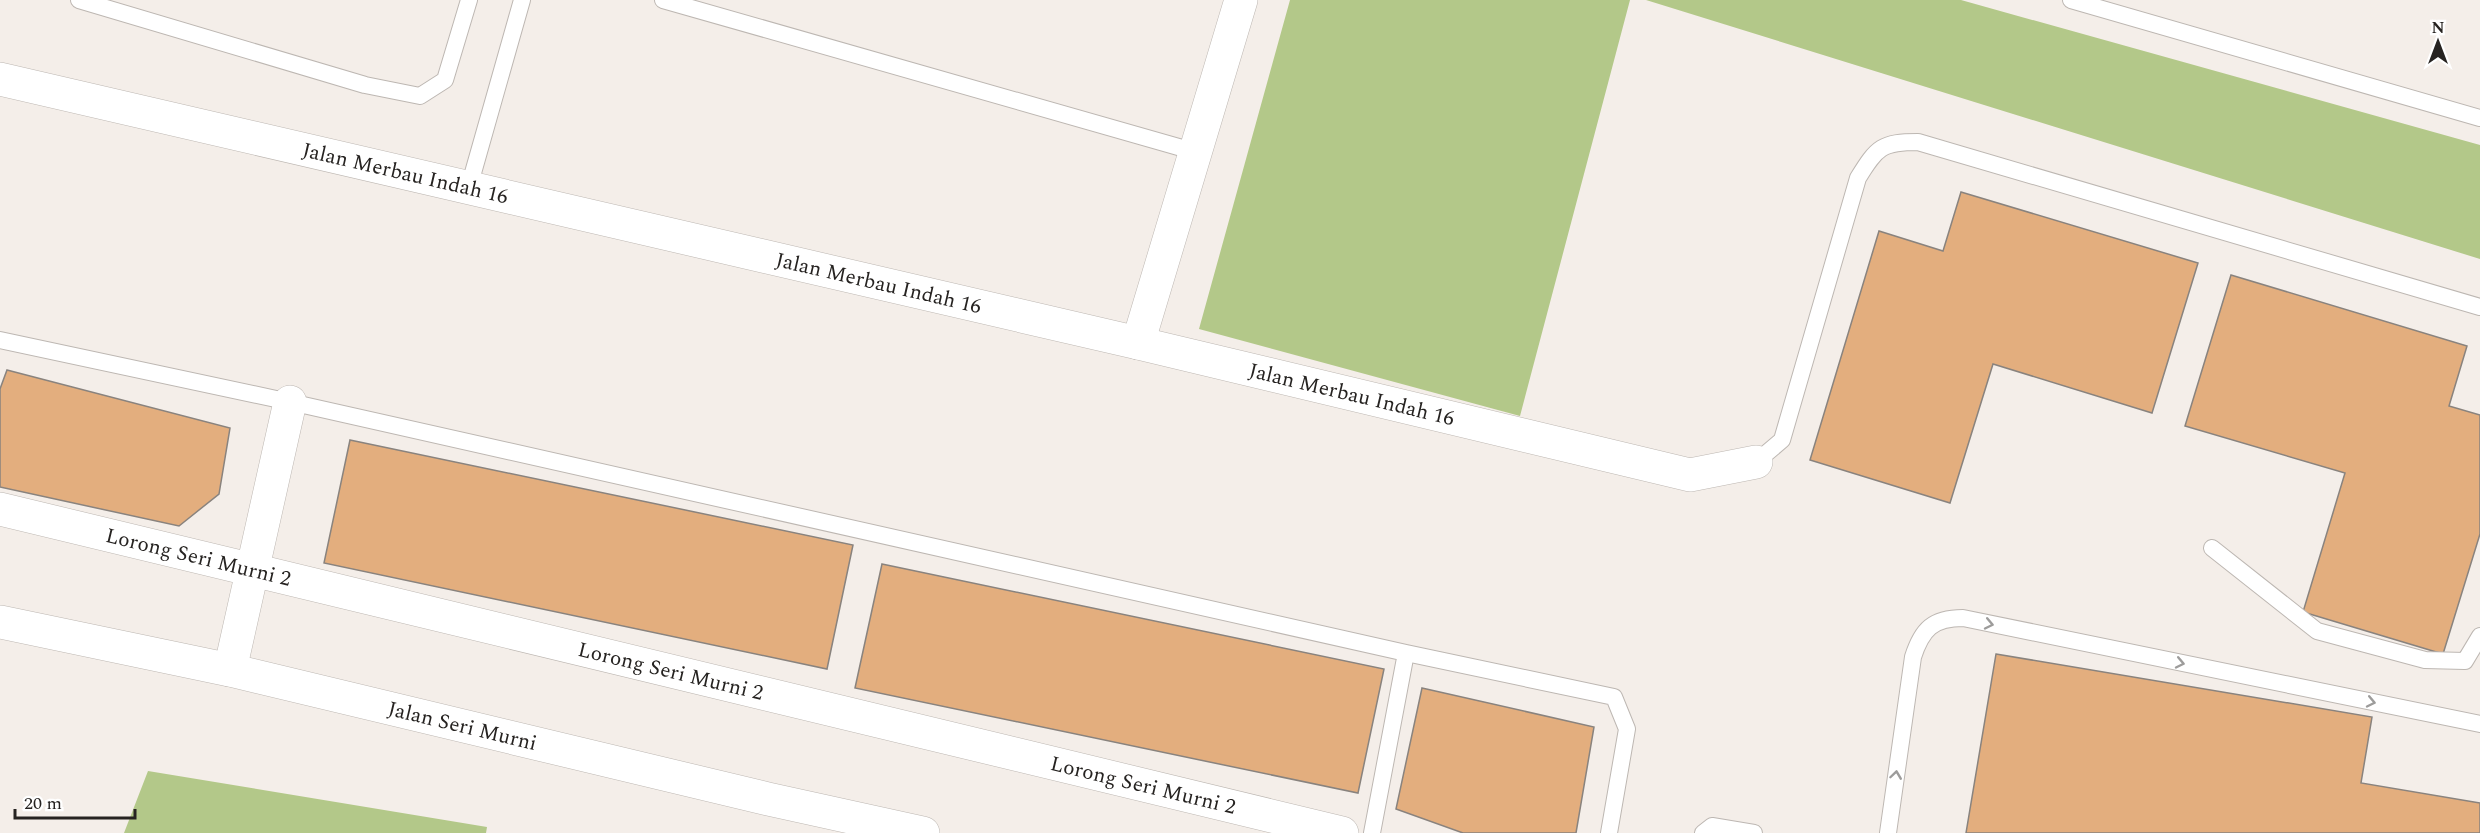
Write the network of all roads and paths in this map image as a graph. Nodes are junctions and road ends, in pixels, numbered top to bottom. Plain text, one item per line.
1 (79, 0) edge
2 (469, 0) edge
3 (522, 0) edge
4 (663, 0) edge
5 (1241, 0) edge
6 (2071, 0) edge
7 (0, 79) edge
8 (2480, 118) edge
9 (1196, 152) junction
10 (469, 187) junction
11 (2480, 307) edge
12 (0, 340) edge
13 (1138, 343) junction
14 (290, 402) junction
15 (1756, 462) joint
16 (0, 509) edge
17 (2212, 548) dead end
18 (252, 570) junction
19 (0, 622) edge
20 (2480, 636) edge
21 (1406, 653) junction
22 (230, 670) junction
23 (2480, 724) edge
24 (923, 833) edge
25 (1342, 833) edge
26 (1372, 833) edge
27 (1609, 833) edge
28 (1703, 833) edge
29 (1754, 833) edge
30 (1888, 833) edge

1 - 2 lane
3 - 10 lane
4 - 9 lane
5 - 9 street
6 - 8 lane
7 - 10 street, Jalan Merbau Indah 16
9 - 13 street
10 - 13 street, Jalan Merbau Indah 16
11 - 15 lane
12 - 14 lane
13 - 15 street, Jalan Merbau Indah 16
14 - 18 street
14 - 21 lane
16 - 18 street, Lorong Seri Murni 2
17 - 20 lane
18 - 22 street
18 - 25 street, Lorong Seri Murni 2
19 - 22 street, Jalan Seri Murni
21 - 26 lane
21 - 27 lane
22 - 24 street, Jalan Seri Murni
30 -> 23 lane
28 - 29 lane

